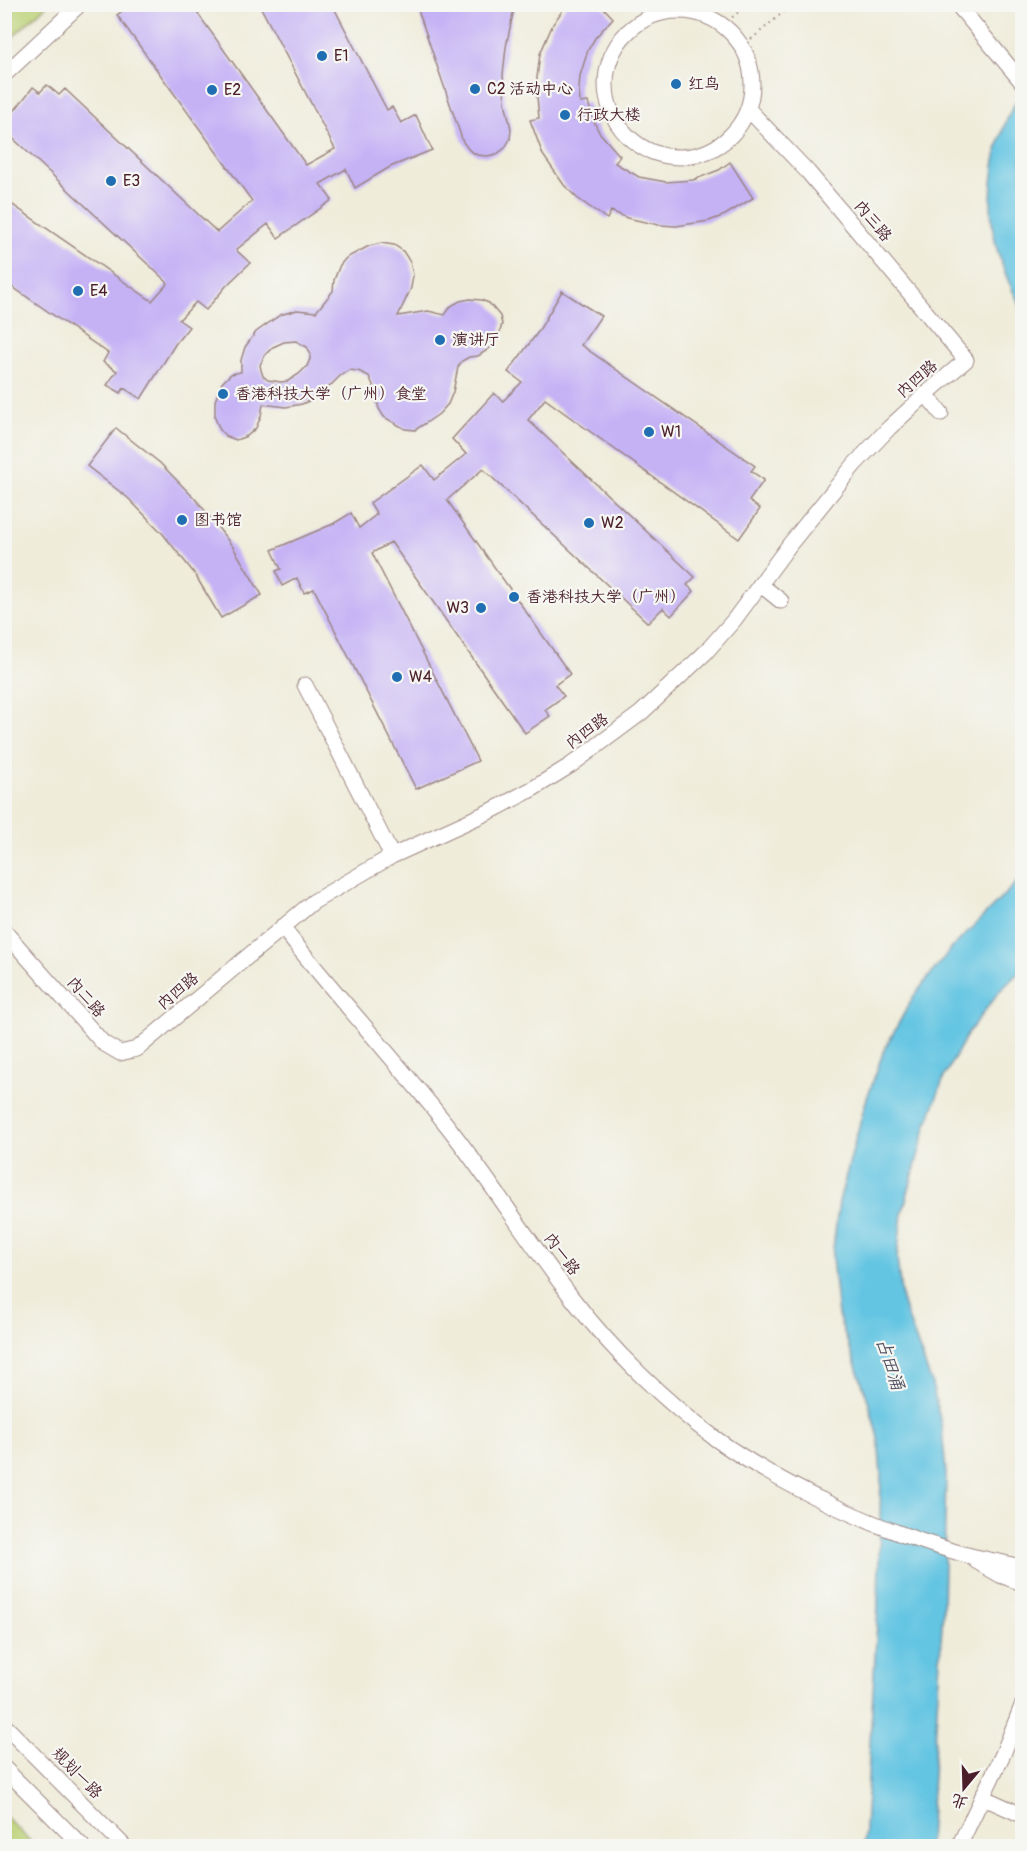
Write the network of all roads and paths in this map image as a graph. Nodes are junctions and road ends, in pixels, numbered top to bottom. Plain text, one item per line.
1 (80, 4) edge
2 (748, 4) edge
3 (793, 4) edge
4 (957, 4) edge
5 (660, 8) edge
6 (723, 25) junction
7 (742, 47) junction
8 (4, 75) edge
9 (1023, 82) edge
10 (748, 109) junction
11 (966, 360) joint
12 (926, 394) junction
13 (941, 413) dead end
14 (761, 585) junction
15 (781, 601) dead end
16 (305, 685) dead end
17 (392, 856) junction
18 (282, 927) junction
19 (4, 931) edge
20 (152, 1036) joint
21 (966, 1555) junction
22 (1023, 1568) edge
23 (1023, 1583) edge
24 (1023, 1706) edge
25 (4, 1725) edge
26 (4, 1768) edge
27 (982, 1797) junction
28 (1023, 1815) edge
29 (82, 1846) edge
30 (124, 1846) edge
31 (959, 1846) edge

1 - 8 street
2 - 6 path
3 - 7 path
4 - 9 street
5 - 6 street
5 - 10 street
6 - 7 street
7 - 10 street
10 - 11 street, 内三路
11 - 12 street, 内四路
12 - 13 street
12 - 14 street, 内四路
14 - 15 street
14 - 17 street, 内四路
16 - 17 street
17 - 18 street, 内四路
18 - 20 street, 内四路
18 - 21 street, 内一路
19 - 20 street, 内二路
21 - 22 street
21 - 23 street
24 - 27 street
25 - 30 street, 规划一路
26 - 29 street
27 - 28 street
27 - 31 street

